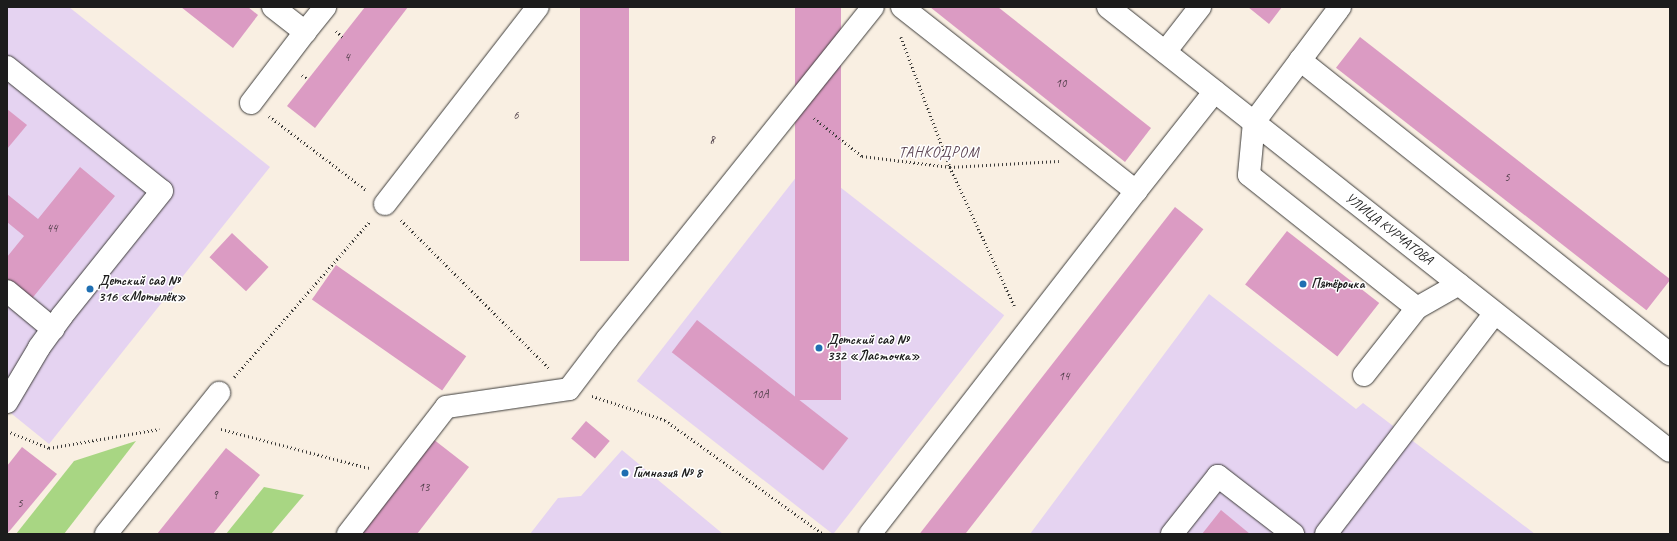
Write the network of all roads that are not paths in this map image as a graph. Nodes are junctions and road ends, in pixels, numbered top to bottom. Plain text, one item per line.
1 (273, 7) edge
2 (325, 7) edge
3 (538, 7) edge
4 (873, 7) edge
5 (902, 7) edge
6 (1108, 7) edge
7 (1200, 7) edge
8 (1340, 7) edge
9 (305, 32) junction
10 (1165, 52) junction
11 (1300, 60) junction
12 (7, 67) edge
13 (1215, 91) junction
14 (252, 103) road end
15 (1254, 122) junction
16 (1136, 191) junction
17 (385, 204) road end
18 (1459, 284) junction
19 (7, 291) edge
20 (1417, 308) junction
21 (1495, 313) junction
22 (54, 329) junction
23 (1670, 354) edge
24 (1364, 376) dead end
25 (220, 393) road end
26 (7, 402) edge
27 (1670, 451) edge
28 (106, 534) edge
29 (348, 534) edge
30 (870, 534) edge
31 (1172, 534) edge
32 (1293, 534) edge
33 (1326, 534) edge

1 - 9 street
2 - 9 street
3 - 17 street
4 - 29 street
5 - 16 street
6 - 10 street, УЛИЦА КУРЧАТОВА
7 - 10 street
8 - 11 street
9 - 14 street
10 - 13 street, УЛИЦА КУРЧАТОВА
11 - 15 street
11 - 23 street
12 - 22 street
13 - 15 street, УЛИЦА КУРЧАТОВА
13 - 16 street
15 - 18 street, УЛИЦА КУРЧАТОВА
15 - 20 street
16 - 30 street
18 - 20 street
18 - 21 street, УЛИЦА КУРЧАТОВА
19 - 22 street
20 - 24 street
21 - 27 street, УЛИЦА КУРЧАТОВА
21 - 33 street
22 - 26 street
25 - 28 street
31 - 32 street

